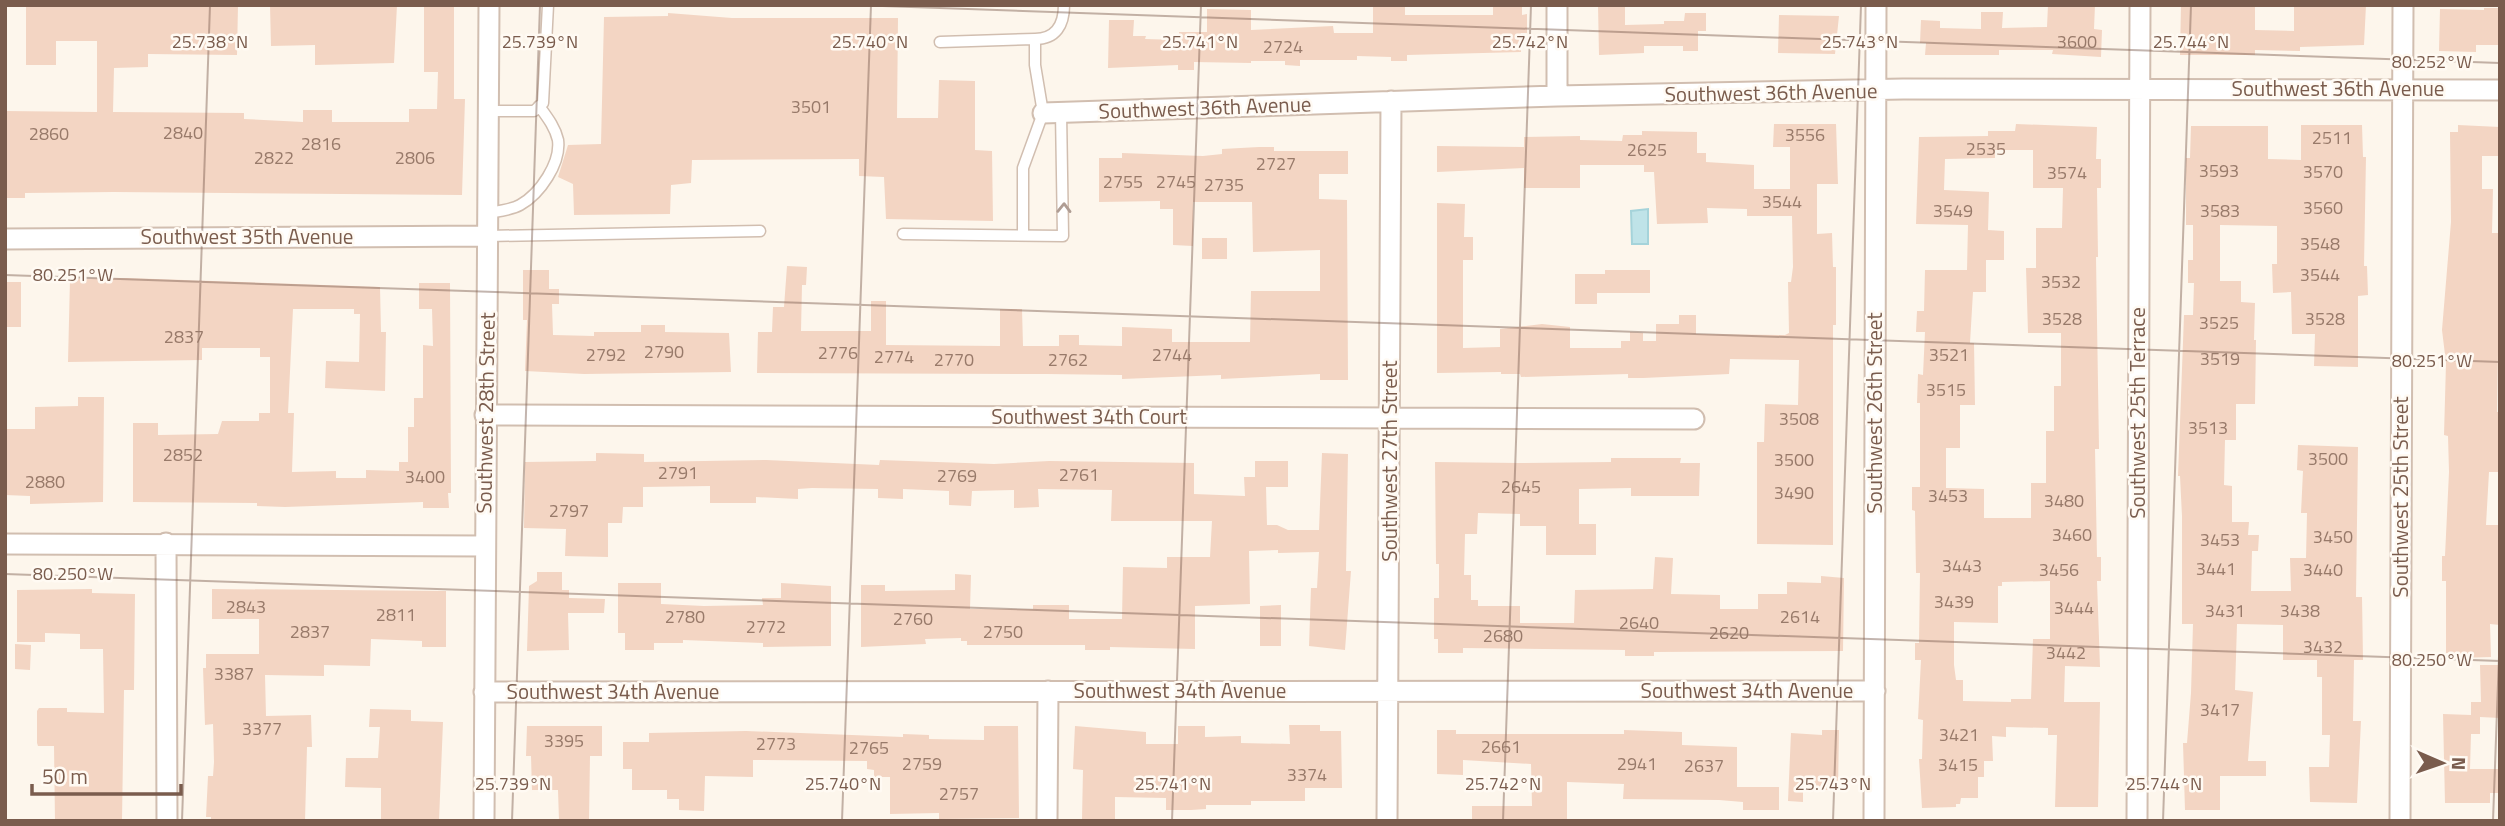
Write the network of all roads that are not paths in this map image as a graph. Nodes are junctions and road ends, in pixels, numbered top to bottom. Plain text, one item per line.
1 (489, 5) edge
2 (548, 5) edge
3 (1064, 5) edge
4 (1557, 5) edge
5 (1877, 5) edge
6 (2140, 5) edge
7 (2403, 5) edge
8 (1035, 39) junction
9 (940, 42) dead end
10 (2140, 89) junction
11 (2402, 90) junction
12 (2500, 90) edge
13 (1876, 91) junction
14 (1557, 96) junction
15 (1391, 102) junction
16 (539, 106) junction
17 (489, 111) junction
18 (1052, 113) junction
19 (488, 214) junction
20 (760, 231) dead end
21 (903, 234) dead end
22 (1023, 235) junction
23 (488, 236) junction
24 (5, 239) edge
25 (485, 415) junction
26 (1390, 418) junction
27 (1693, 419) dead end
28 (166, 543) junction
29 (5, 544) edge
30 (484, 546) junction
31 (1048, 691) junction
32 (1388, 691) junction
33 (1875, 691) junction
34 (484, 692) junction
35 (167, 821) edge
36 (484, 821) edge
37 (1047, 821) edge
38 (1387, 821) edge
39 (1874, 821) edge
40 (2137, 821) edge
41 (2400, 821) edge

1 - 17 street, Southwest 28th Street
2 - 16 lane
3 - 8 lane
4 - 14 street
5 - 13 street, Southwest 26th Street
6 - 10 street, Southwest 25th Terrace
7 - 11 street, Southwest 25th Street
8 - 9 lane
8 - 18 lane
10 - 11 street, Southwest 36th Avenue
10 - 13 street, Southwest 36th Avenue
10 - 40 street, Southwest 25th Terrace
11 - 12 street, Southwest 36th Avenue
11 - 41 street, Southwest 25th Street
13 - 14 street, Southwest 36th Avenue
13 - 33 street, Southwest 26th Street
14 - 15 street, Southwest 36th Avenue
15 - 18 street, Southwest 36th Avenue
15 - 26 street, Southwest 27th Street
16 - 17 lane
16 - 19 lane
17 - 19 street, Southwest 28th Street
18 - 22 lane
22 -> 18 lane
19 - 23 street, Southwest 28th Street
20 - 23 lane
21 - 22 lane
23 - 24 street, Southwest 35th Avenue
23 - 25 street, Southwest 28th Street
25 - 26 street, Southwest 34th Court
25 - 30 street, Southwest 28th Street
26 - 27 street, Southwest 34th Court
26 - 32 street, Southwest 27th Street
28 - 29 street
28 - 30 street
28 - 35 street
30 - 34 street, Southwest 28th Street
31 - 32 street, Southwest 34th Avenue
31 - 34 street, Southwest 34th Avenue
31 - 37 street
32 - 33 street, Southwest 34th Avenue
32 - 38 street, Southwest 27th Street
33 - 39 street, Southwest 26th Street
34 - 36 street, Southwest 28th Street

